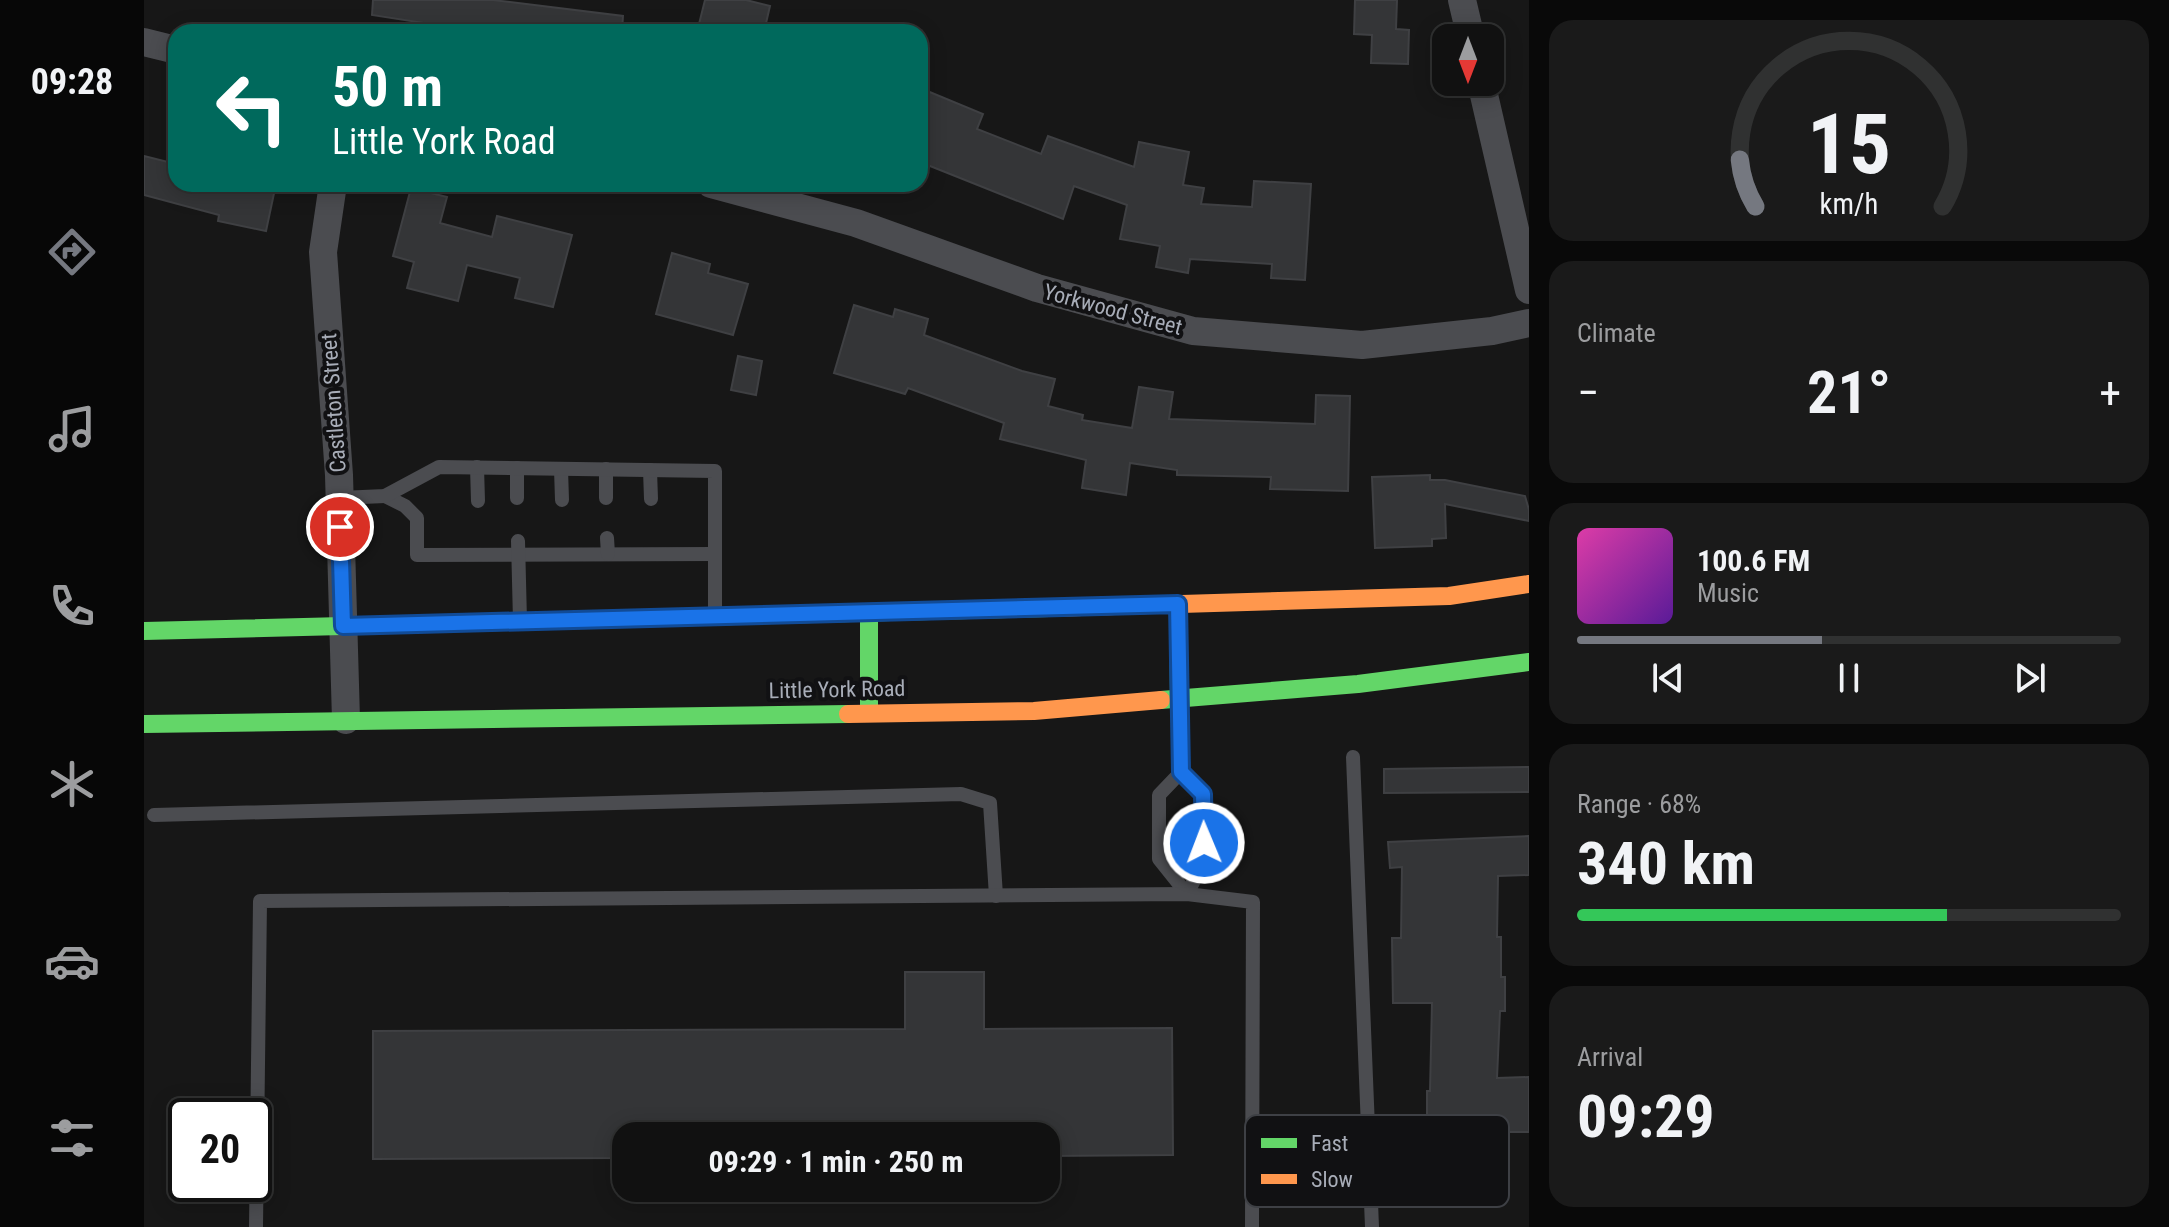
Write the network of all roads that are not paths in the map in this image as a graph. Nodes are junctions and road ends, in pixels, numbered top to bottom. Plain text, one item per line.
1 (1462, 0) edge
2 (1468, 24) edge
3 (144, 42) edge
4 (168, 48) edge
5 (1484, 96) edge
6 (332, 192) edge
7 (741, 192) edge
8 (1529, 290) edge
9 (1529, 323) edge
10 (477, 467) junction
11 (517, 468) junction
12 (561, 469) junction
13 (606, 469) junction
14 (650, 470) junction
15 (385, 496) junction
16 (340, 498) junction
17 (517, 498) dead end
18 (606, 498) dead end
19 (651, 499) dead end
20 (562, 500) dead end
21 (478, 501) dead end
22 (607, 538) dead end
23 (651, 539) dead end
24 (518, 548) junction
25 (608, 554) junction
26 (651, 554) junction
27 (715, 554) junction
28 (1529, 584) edge
29 (1178, 604) junction
30 (869, 613) junction
31 (715, 617) junction
32 (520, 621) junction
33 (343, 626) junction
34 (144, 631) edge
35 (1529, 662) edge
36 (1179, 699) junction
37 (869, 713) junction
38 (346, 720) junction
39 (144, 724) edge
40 (1353, 757) dead end
41 (1181, 772) junction
42 (154, 815) dead end
43 (1187, 894) junction
44 (996, 896) junction
45 (1252, 1115) edge
46 (1367, 1115) edge
47 (1252, 1207) edge
48 (1371, 1207) edge
49 (256, 1227) edge
50 (1252, 1227) edge
51 (1372, 1227) edge

1 - 2 street
3 - 4 street
5 - 8 street
6 - 16 street, Castleton Street
7 - 9 street, Yorkwood Street
10 - 11 lane
10 - 15 lane
10 - 21 lane
11 - 12 lane
11 - 17 lane
12 - 13 lane
12 - 20 lane
13 - 14 lane
13 - 18 lane
14 - 19 lane
14 - 27 lane
15 - 16 lane
15 - 24 lane
16 - 33 street, Castleton Street
22 - 25 lane
23 - 26 lane
24 - 25 lane
24 - 32 lane
25 - 26 lane
26 - 27 lane
27 - 31 lane
28 - 29 main road
29 - 30 main road
29 - 36 main road
30 - 31 main road
30 - 37 main road
31 - 32 main road
32 - 33 main road
33 - 34 main road
33 - 38 street, Castleton Street
35 - 36 main road, Little York Road
36 - 37 main road, Little York Road
36 - 41 lane
37 - 38 main road, Little York Road
38 - 39 main road, Little York Road
40 - 46 lane
41 - 43 lane
41 - 43 lane
42 - 44 lane
43 - 44 lane
43 - 45 lane
44 - 49 lane
47 - 50 lane
48 - 51 lane

